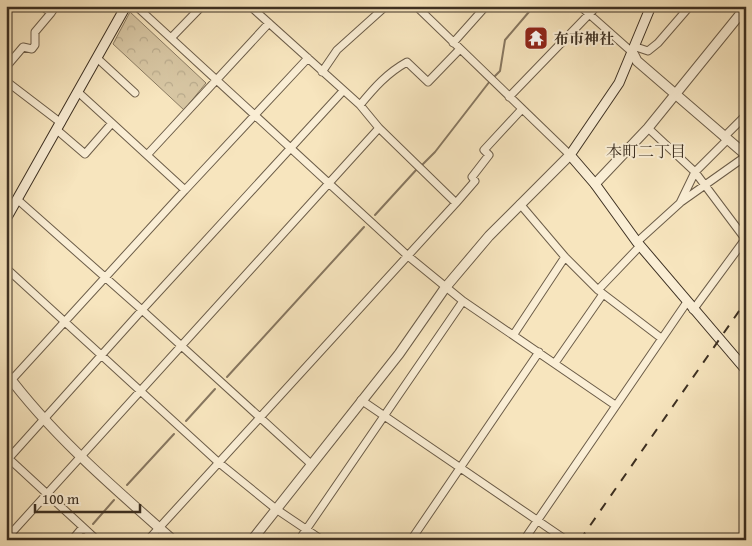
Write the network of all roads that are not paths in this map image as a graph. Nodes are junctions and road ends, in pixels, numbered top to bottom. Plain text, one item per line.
1 (42, 6) edge
2 (56, 6) edge
3 (126, 6) edge
4 (136, 6) edge
5 (202, 6) edge
6 (250, 6) edge
7 (386, 6) edge
8 (486, 6) edge
9 (580, 6) edge
10 (597, 6) edge
11 (651, 6) edge
12 (690, 6) edge
13 (418, 7) edge
14 (746, 7) edge
15 (51, 13) junction
16 (589, 14) junction
17 (269, 23) junction
18 (171, 38) junction
19 (453, 43) junction
20 (459, 50) junction
21 (634, 50) junction
22 (97, 58) junction
23 (308, 58) junction
24 (6, 67) edge
25 (322, 72) junction
26 (216, 79) junction
27 (6, 81) edge
28 (343, 91) junction
29 (78, 92) junction
30 (136, 93) dead end
31 (676, 94) junction
32 (509, 97) junction
33 (360, 105) junction
34 (522, 109) junction
35 (255, 115) junction
36 (746, 116) edge
37 (112, 123) junction
38 (59, 126) junction
39 (379, 128) junction
40 (648, 128) junction
41 (726, 138) junction
42 (291, 148) junction
43 (147, 155) junction
44 (570, 155) junction
45 (746, 155) edge
46 (695, 172) junction
47 (331, 184) junction
48 (595, 184) junction
49 (706, 186) junction
50 (184, 190) junction
51 (18, 200) junction
52 (456, 202) junction
53 (680, 203) junction
54 (520, 204) junction
55 (6, 219) edge
56 (746, 239) edge
57 (639, 244) junction
58 (408, 256) junction
59 (565, 257) junction
60 (6, 268) edge
61 (106, 277) junction
62 (446, 288) junction
63 (601, 292) junction
64 (463, 301) junction
65 (687, 302) junction
66 (142, 310) junction
67 (694, 310) junction
68 (64, 323) junction
69 (514, 334) junction
70 (661, 338) junction
71 (182, 347) junction
72 (539, 352) junction
73 (102, 356) junction
74 (556, 363) junction
75 (746, 370) edge
76 (8, 379) edge
77 (140, 392) junction
78 (361, 400) junction
79 (615, 405) junction
80 (384, 416) junction
81 (259, 417) junction
82 (44, 420) junction
83 (8, 457) edge
84 (81, 457) junction
85 (218, 462) junction
86 (311, 464) junction
87 (460, 468) junction
88 (48, 494) junction
89 (276, 509) junction
90 (537, 520) junction
91 (83, 527) junction
92 (159, 527) junction
93 (306, 529) junction
94 (6, 539) edge
95 (72, 540) edge
96 (97, 540) edge
97 (148, 540) edge
98 (173, 540) edge
99 (252, 540) edge
100 (299, 540) edge
101 (322, 540) edge
102 (411, 540) edge
103 (524, 540) edge
104 (566, 540) edge

1 - 15 street
2 - 15 street
3 - 22 street
4 - 18 street
5 - 18 street
6 - 17 street
7 - 25 street
8 - 19 street
9 - 16 street
10 - 16 street
11 - 21 street
12 - 21 street
13 - 19 street
14 - 31 street
15 - 24 street
16 - 21 street
16 - 32 street
17 - 23 street
17 - 26 street
18 - 26 street
19 - 20 street
20 - 32 street
20 - 33 street
21 - 31 street
21 - 44 street
22 - 29 street
22 - 30 street
23 - 25 street
23 - 35 street
25 - 28 street
26 - 35 street
26 - 43 street
27 - 38 street
28 - 33 street
28 - 42 street
29 - 37 street
29 - 38 street
31 - 40 street
31 - 41 street
32 - 34 street
33 - 39 street
34 - 44 street
34 - 52 street
35 - 42 street
35 - 50 street
36 - 41 street
37 - 38 street
37 - 43 street
38 - 51 street
39 - 47 street
39 - 52 street
40 - 46 street
40 - 48 street
41 - 45 street
41 - 46 street
42 - 47 street
42 - 66 street
43 - 50 street
44 - 48 street
44 - 54 street
45 - 49 street
46 - 49 street
46 - 53 street
47 - 58 street
47 - 71 street
48 - 57 street
49 - 53 street
49 - 56 street
50 - 61 street
51 - 55 street
51 - 61 street
52 - 58 street
53 - 57 street
54 - 59 street
54 - 62 street
56 - 67 street
57 - 63 street
57 - 65 street
58 - 62 street
58 - 81 street
59 - 63 street
59 - 69 street
60 - 68 street
61 - 66 street
61 - 68 street
62 - 64 street
62 - 78 street
63 - 70 street
63 - 74 street
64 - 69 street
64 - 80 street
65 - 67 street
65 - 70 street
66 - 71 street
66 - 73 street
67 - 75 street
68 - 73 street
68 - 76 street
69 - 72 street
70 - 79 street
71 - 77 street
71 - 81 street
72 - 74 street
72 - 87 street
73 - 77 street
73 - 82 street
74 - 79 street
76 - 82 street
77 - 84 street
77 - 85 street
78 - 80 street
78 - 86 street
79 - 90 street
80 - 87 street
80 - 93 street
81 - 85 street
81 - 86 street
82 - 83 street
82 - 84 street
83 - 88 street
84 - 88 street
84 - 92 street
85 - 89 street
85 - 92 street
86 - 89 street
87 - 90 street
87 - 102 street
88 - 91 street
88 - 94 street
89 - 93 street
89 - 99 street
90 - 103 street
90 - 104 street
91 - 95 street
91 - 96 street
92 - 97 street
92 - 98 street
93 - 100 street
93 - 101 street

